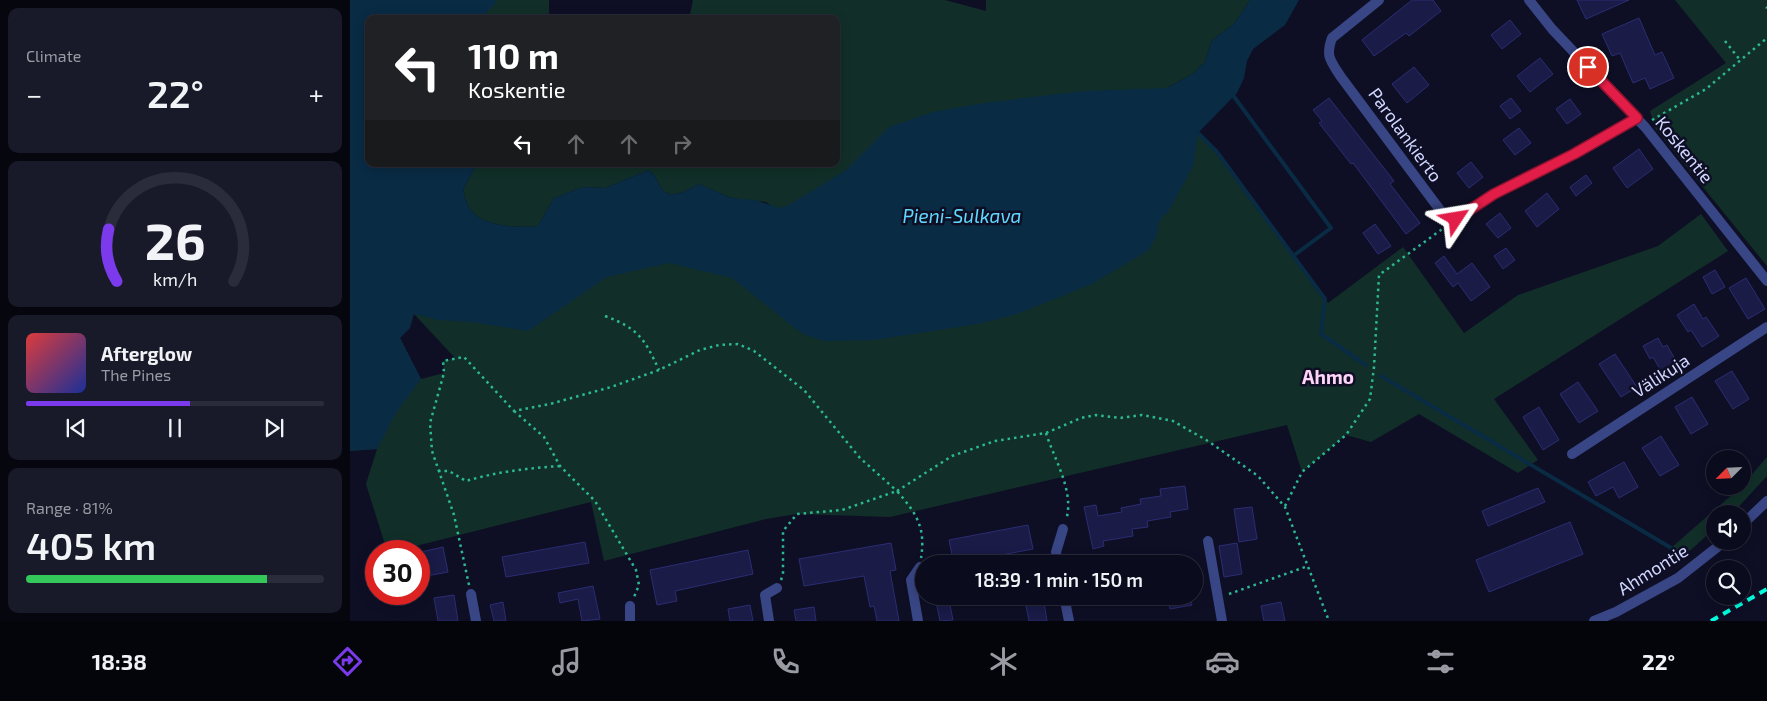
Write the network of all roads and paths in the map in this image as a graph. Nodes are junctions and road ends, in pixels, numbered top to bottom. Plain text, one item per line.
1 (1379, 0) edge
2 (1529, 0) edge
3 (1767, 38) edge
4 (1725, 41) dead end
5 (1740, 60) junction
6 (1637, 118) junction
7 (1645, 127) junction
8 (1456, 219) junction
9 (1767, 281) edge
10 (605, 316) dead end
11 (1767, 327) edge
12 (658, 370) junction
13 (514, 411) junction
14 (1046, 433) junction
15 (1572, 454) dead end
16 (560, 466) junction
17 (438, 471) junction
18 (897, 491) junction
19 (1767, 501) edge
20 (1285, 507) junction
21 (1751, 516) edge
22 (1063, 529) joint
23 (1208, 541) dead end
24 (1714, 550) edge
25 (922, 555) edge
26 (1056, 555) edge
27 (1308, 566) junction
28 (915, 574) edge
29 (777, 588) joint
30 (471, 594) joint
31 (1218, 598) junction
32 (915, 603) edge
33 (915, 605) edge
34 (1066, 605) edge
35 (630, 606) joint
36 (476, 621) edge
37 (630, 621) edge
38 (769, 621) edge
39 (918, 621) edge
40 (1069, 621) edge
41 (1222, 621) edge
42 (1329, 621) edge
43 (1594, 621) edge

1 - 8 street, Parolankierto
2 - 6 street, Koskentie
3 - 5 path
4 - 5 path
5 - 7 path
6 - 7 street, Koskentie
6 - 8 street
7 - 9 street, Koskentie
8 - 20 path
10 - 12 path
11 - 15 street, Välikuja
12 - 13 path
12 - 18 path
13 - 16 path
13 - 17 path
14 - 18 path
14 - 20 path
14 - 22 path
16 - 17 path
16 - 35 path
17 - 30 path
18 - 25 path
18 - 29 path
19 - 21 street
20 - 27 path
22 - 26 street
23 - 31 street
24 - 43 street, Ahmontie
27 - 31 path
27 - 42 path
28 - 32 street
29 - 38 street
30 - 36 street
31 - 41 street
33 - 39 street
34 - 40 street
35 - 37 street

